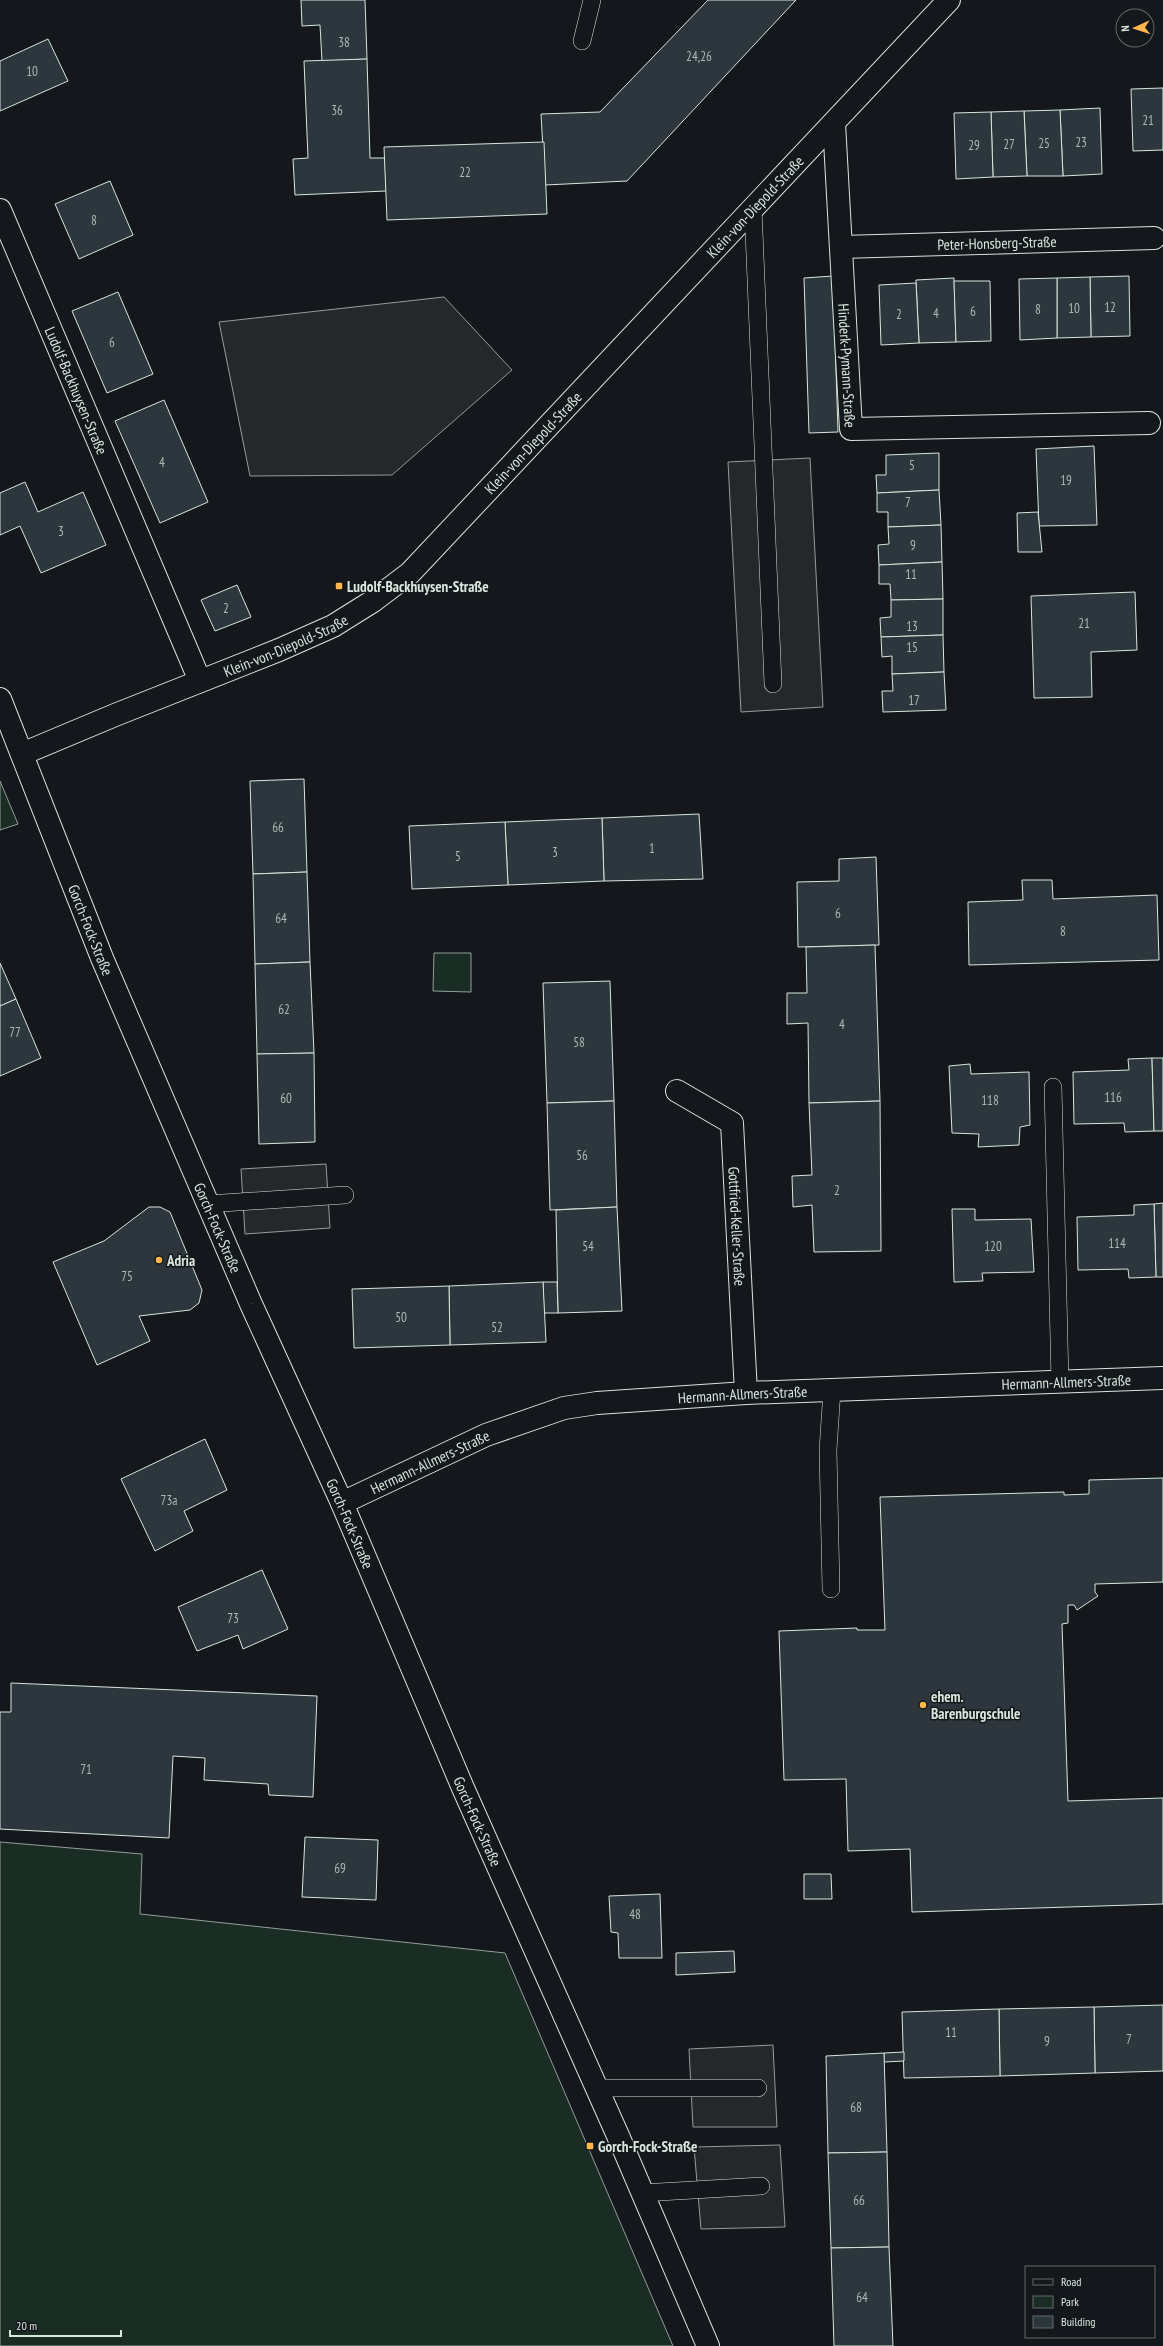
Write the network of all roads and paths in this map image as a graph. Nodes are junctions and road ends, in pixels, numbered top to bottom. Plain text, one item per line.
1 (592, 0) edge
2 (949, 0) edge
3 (582, 41) dead end
4 (834, 123) junction
5 (753, 208) junction
6 (0, 210) edge
7 (1154, 238) dead end
8 (841, 247) junction
9 (1149, 423) dead end
10 (200, 681) junction
11 (773, 684) dead end
12 (0, 699) edge
13 (22, 754) junction
14 (1053, 1087) dead end
15 (677, 1091) dead end
16 (345, 1196) dead end
17 (208, 1204) junction
18 (1163, 1378) edge
19 (1060, 1382) junction
20 (832, 1390) junction
21 (746, 1393) junction
22 (342, 1503) junction
23 (831, 1590) dead end
24 (597, 2088) junction
25 (758, 2088) dead end
26 (761, 2186) dead end
27 (642, 2193) junction
28 (708, 2346) edge

1 - 3 lane
2 - 4 street, Klein-von-Diepold-Straße
4 - 5 street, Klein-von-Diepold-Straße
4 - 8 street, Hinderk-Pymann-Straße
5 - 10 street, Klein-von-Diepold-Straße
5 - 11 lane
6 - 10 street, Ludolf-Backhuysen-Straße
7 - 8 street, Peter-Honsberg-Straße
8 - 9 street, Hinderk-Pymann-Straße
10 - 13 street, Klein-von-Diepold-Straße
12 - 13 street, Gorch-Fock-Straße
13 - 17 street, Gorch-Fock-Straße
14 - 19 lane
15 - 21 street, Gottfried-Keller-Straße
16 - 17 lane
17 - 22 street, Gorch-Fock-Straße
18 - 19 street, Hermann-Allmers-Straße
19 - 20 street, Hermann-Allmers-Straße
20 - 21 street, Hermann-Allmers-Straße
20 - 23 lane
21 - 22 street, Hermann-Allmers-Straße
22 - 24 street, Gorch-Fock-Straße
24 - 25 lane
24 - 27 street, Gorch-Fock-Straße
26 - 27 lane
27 - 28 street, Gorch-Fock-Straße

